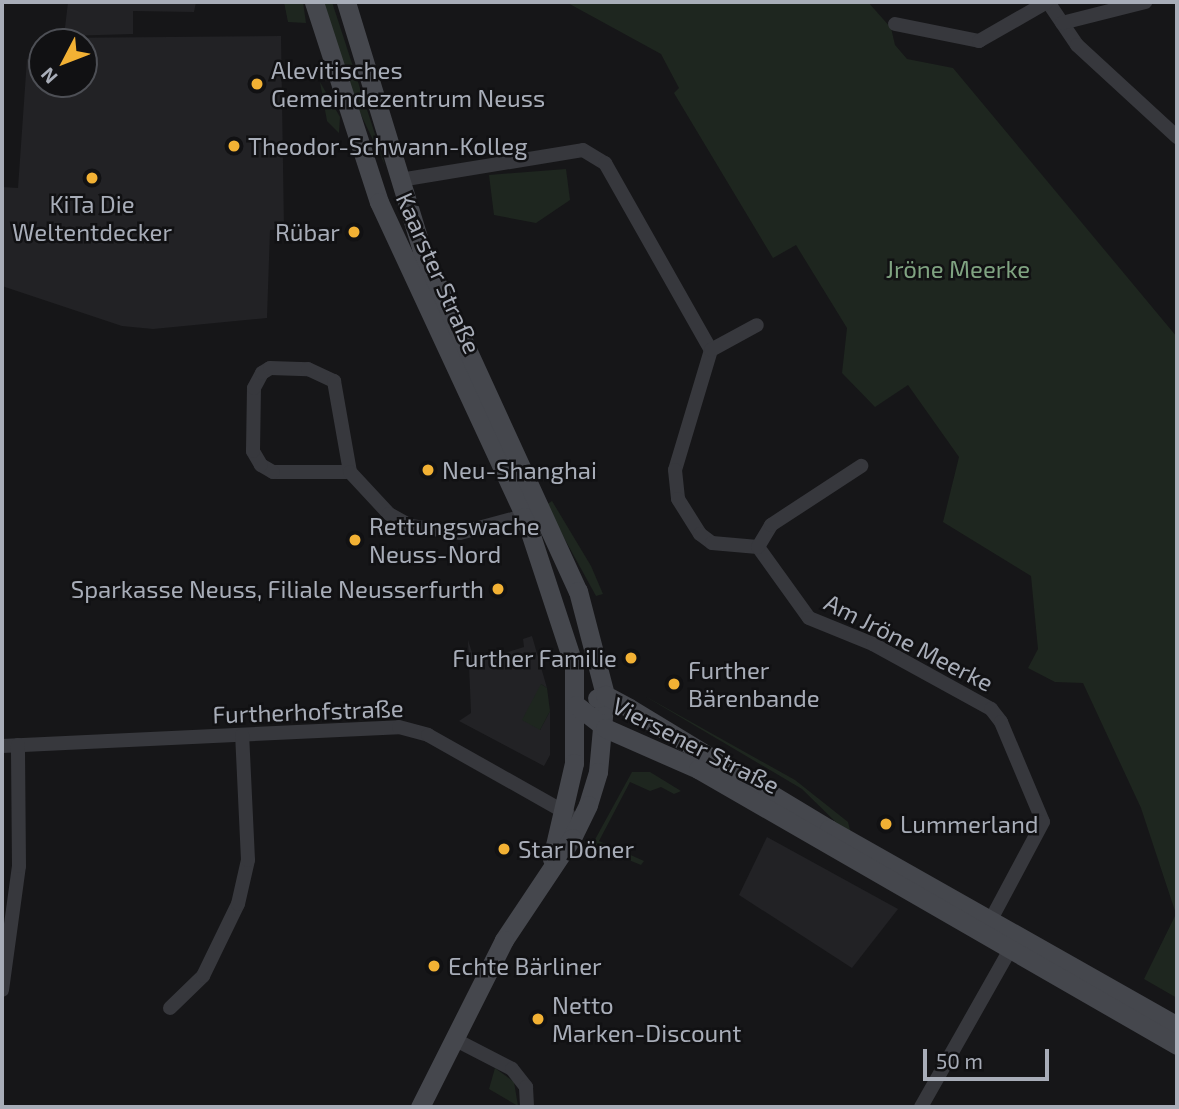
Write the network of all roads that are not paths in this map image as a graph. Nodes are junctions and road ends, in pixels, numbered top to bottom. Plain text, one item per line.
1 (314, 2) edge
2 (346, 2) edge
3 (1048, 2) edge
4 (1145, 2) edge
5 (1062, 23) junction
6 (895, 24) dead end
7 (347, 114) junction
8 (1177, 137) edge
9 (400, 180) junction
10 (757, 325) dead end
11 (711, 350) junction
12 (861, 466) dead end
13 (350, 472) junction
14 (532, 514) junction
15 (758, 547) junction
16 (605, 695) junction
17 (576, 705) junction
18 (605, 728) junction
19 (242, 735) junction
20 (18, 745) junction
21 (2, 746) edge
22 (566, 810) junction
23 (572, 838) junction
24 (548, 874) junction
25 (986, 927) junction
26 (1014, 943) junction
27 (2, 990) edge
28 (170, 1008) dead end
29 (1177, 1026) edge
30 (453, 1039) junction
31 (1177, 1045) edge
32 (421, 1107) edge
33 (527, 1107) edge
34 (921, 1107) edge

1 - 7 main road, Kaarster Straße
2 - 9 main road, Kaarster Straße
3 - 5 street
3 - 6 street
4 - 5 street
5 - 8 street
7 - 9 main road
7 - 14 main road, Kaarster Straße
9 - 11 street
9 - 14 main road, Kaarster Straße
10 - 11 street
11 - 15 street
12 - 15 street
13 - 13 street
13 - 14 street
14 - 16 main road, Kaarster Straße
14 - 17 main road, Kaarster Straße
15 - 25 street, Am Jröne Meerke
16 - 17 main road, Viersener Straße
16 - 18 main road, Kaarster Straße
16 - 25 main road, Viersener Straße
17 - 18 main road, Viersener Straße
17 - 22 main road, Kaarster Straße
18 - 23 main road, Kaarster Straße
18 - 25 main road, Viersener Straße
19 - 20 street, Furtherhofstraße
19 - 22 street, Furtherhofstraße
19 - 28 street
20 - 21 street, Furtherhofstraße
20 - 27 street
22 - 23 street
22 - 24 main road, Kaarster Straße
23 - 24 main road, Kaarster Straße
24 - 30 main road, Kaarster Straße
25 - 26 main road, Viersener Straße
26 - 29 main road, Viersener Straße
26 - 31 main road, Viersener Straße
26 - 34 street
30 - 32 main road, Kaarster Straße
30 - 33 street

